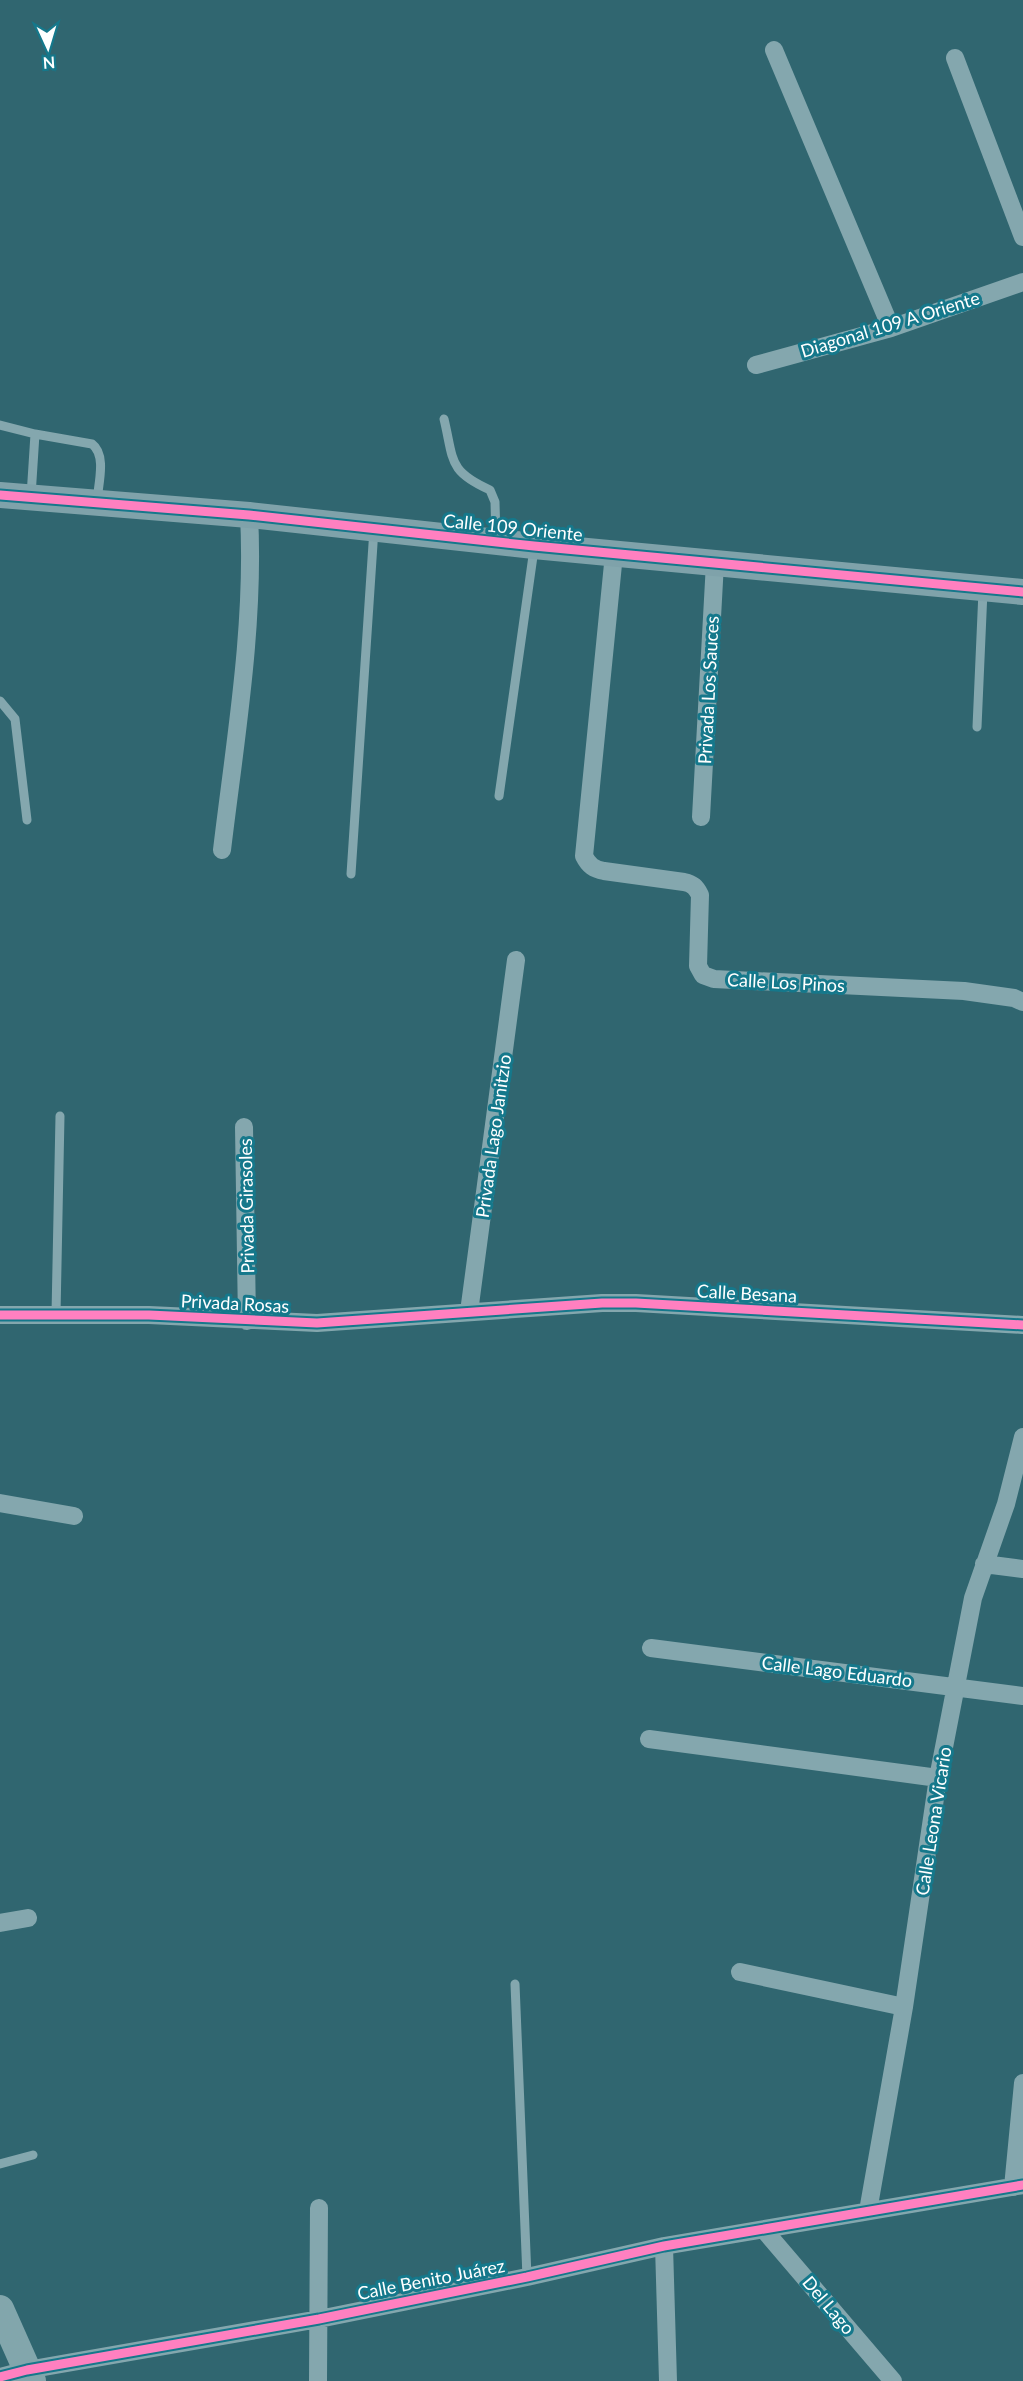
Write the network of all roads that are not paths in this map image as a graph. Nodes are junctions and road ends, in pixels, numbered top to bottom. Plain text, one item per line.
1 (774, 50) dead end
2 (956, 58) dead end
3 (1023, 237) edge
4 (1023, 282) edge
5 (891, 328) junction
6 (756, 365) dead end
7 (444, 419) dead end
8 (0, 425) edge
9 (35, 434) junction
10 (0, 495) edge
11 (31, 499) junction
12 (97, 504) junction
13 (249, 515) junction
14 (374, 529) junction
15 (496, 542) junction
16 (534, 546) junction
17 (614, 554) junction
18 (715, 563) junction
19 (983, 588) junction
20 (1023, 592) edge
21 (0, 702) edge
22 (977, 727) dead end
23 (499, 796) dead end
24 (701, 817) dead end
25 (27, 820) dead end
26 (222, 850) dead end
27 (351, 874) dead end
28 (516, 960) dead end
29 (1023, 1002) edge
30 (60, 1116) dead end
31 (244, 1127) dead end
32 (469, 1312) junction
33 (56, 1314) junction
34 (0, 1315) edge
35 (1023, 1317) edge
36 (247, 1321) junction
37 (1023, 1325) edge
38 (1023, 1437) edge
39 (0, 1503) edge
40 (74, 1516) dead end
41 (984, 1564) junction
42 (1023, 1569) edge
43 (651, 1648) dead end
44 (956, 1686) junction
45 (1023, 1696) edge
46 (649, 1739) dead end
47 (939, 1778) junction
48 (28, 1918) dead end
49 (0, 1923) edge
50 (740, 1972) dead end
51 (515, 1984) dead end
52 (903, 2007) junction
53 (1023, 2083) edge
54 (33, 2155) dead end
55 (0, 2164) edge
56 (1018, 2186) edge
57 (319, 2208) dead end
58 (868, 2211) junction
59 (764, 2230) junction
60 (664, 2246) junction
61 (527, 2277) junction
62 (0, 2308) edge
63 (319, 2319) junction
64 (18, 2373) edge
65 (318, 2381) edge
66 (668, 2381) edge
67 (893, 2381) edge

1 - 5 street
2 - 3 street
4 - 5 street, Diagonal 109 A Oriente
5 - 6 street, Diagonal 109 A Oriente
7 - 15 lane
8 - 9 lane
9 - 11 lane
9 - 12 lane
10 - 11 street, Calle 109 Oriente
11 - 12 street, Calle 109 Oriente
12 - 13 street, Calle 109 Oriente
13 - 14 street, Calle 109 Oriente
13 - 26 street
14 - 15 street, Calle 109 Oriente
14 - 27 lane
15 - 16 street, Calle 109 Oriente
16 - 17 street, Calle 109 Oriente
16 - 23 lane
17 - 18 street, Calle 109 Oriente
17 - 29 street, Calle Los Pinos
18 - 19 street, Calle 109 Oriente
18 - 24 street, Privada Los Sauces
19 - 20 street, Calle 109 Oriente
19 - 22 lane
21 - 25 lane
28 - 32 street, Privada Lago Janitzio
30 - 33 lane
31 - 36 street, Privada Girasoles
32 - 36 street, Privada Rosas
32 - 37 street, Calle Besana
33 - 34 street, Privada Rosas
33 - 36 street, Privada Rosas
35 - 37 street
38 - 41 street, Calle Leona Vicario
39 - 40 street
41 - 42 street
41 - 44 street, Calle Leona Vicario
43 - 44 street, Calle Lago Eduardo
44 - 45 street, Calle Lago Eduardo
44 - 47 street, Calle Leona Vicario
46 - 47 street
47 - 52 street, Calle Leona Vicario
48 - 49 street
50 - 52 street
51 - 61 lane
52 - 58 street, Calle Leona Vicario
53 - 56 street
54 - 55 lane
56 - 58 street, Calle Benito Juárez
57 - 63 street
58 - 59 street, Calle Benito Juárez
59 - 60 street, Calle Benito Juárez
59 - 67 street, Del Lago
60 - 61 street, Calle Benito Juárez
60 - 66 street
61 - 63 street, Calle Benito Juárez
62 - 64 main road
63 - 64 street, Calle Benito Juárez
63 - 65 street

